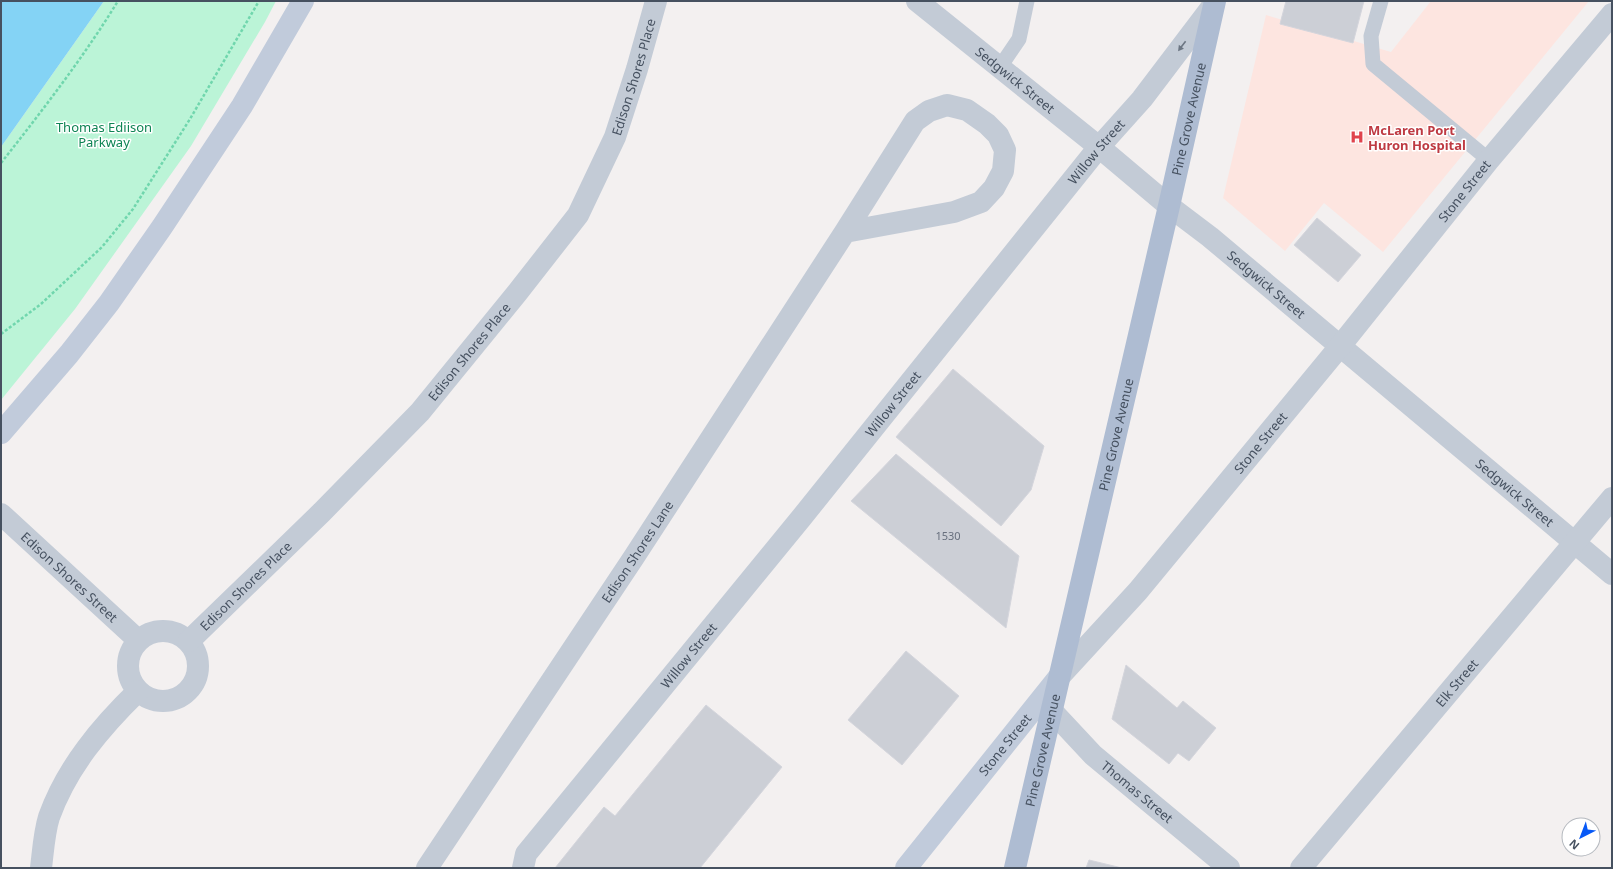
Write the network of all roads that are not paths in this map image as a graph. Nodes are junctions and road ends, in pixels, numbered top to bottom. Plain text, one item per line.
1 (303, 1) edge
2 (656, 1) edge
3 (916, 1) edge
4 (1028, 1) edge
5 (1380, 1) edge
6 (1214, 2) edge
7 (1612, 14) edge
8 (1000, 67) junction
9 (1096, 152) junction
10 (1489, 160) junction
11 (1169, 206) junction
12 (845, 232) junction
13 (1341, 345) junction
14 (1, 433) edge
15 (1612, 498) edge
16 (1, 514) edge
17 (1575, 542) junction
18 (1612, 574) edge
19 (138, 640) junction
20 (189, 641) junction
21 (1059, 677) junction
22 (138, 690) junction
23 (1051, 710) junction
24 (41, 868) edge
25 (427, 868) edge
26 (523, 868) edge
27 (906, 868) edge
28 (1015, 868) edge
29 (1229, 868) edge
30 (1301, 868) edge

1 - 14 street
2 - 20 street, Edison Shores Place
3 - 8 street, Sedgwick Street
4 - 8 lane
5 - 10 lane
6 -> 9 street, Willow Street
6 - 11 main road, Pine Grove Avenue
7 - 10 street, Stone Street
8 - 9 street, Sedgwick Street
9 - 11 street, Sedgwick Street
9 - 26 street, Willow Street
10 - 13 street, Stone Street
11 - 13 street, Sedgwick Street
11 - 21 main road, Pine Grove Avenue
12 - 12 street, Edison Shores Lane
12 - 25 street, Edison Shores Lane
13 - 17 street, Sedgwick Street
13 - 21 street, Stone Street
15 - 17 street, Elk Street
16 - 19 street, Edison Shores Street
17 - 18 street, Sedgwick Street
17 - 30 street, Elk Street
19 - 20 street
19 - 22 street
20 - 22 street
21 - 23 main road, Pine Grove Avenue
21 - 27 street, Stone Street
22 - 24 street
23 - 28 main road, Pine Grove Avenue
23 - 29 street, Thomas Street

